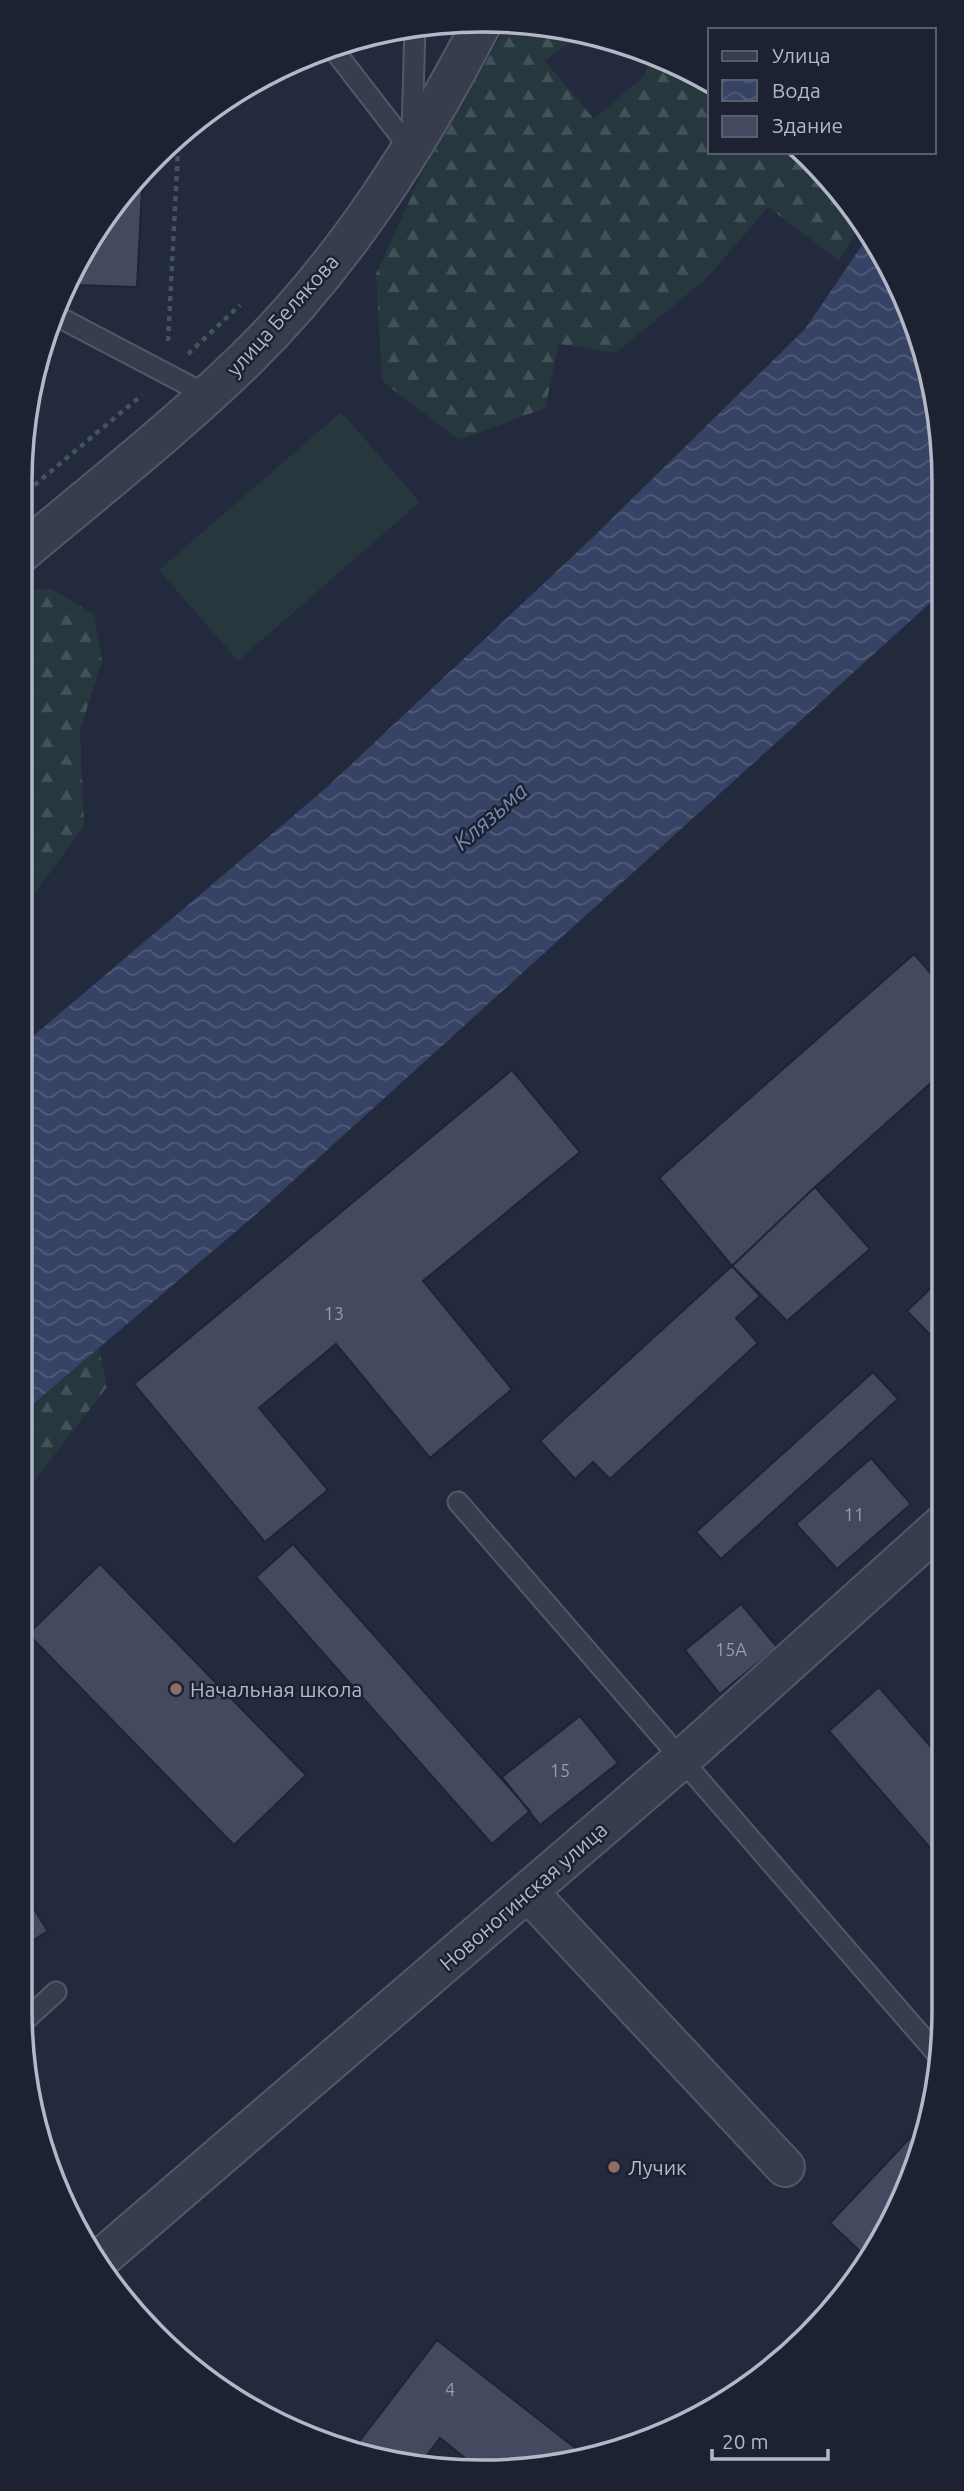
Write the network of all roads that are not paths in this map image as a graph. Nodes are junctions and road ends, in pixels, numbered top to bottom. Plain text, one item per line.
1 (476, 32) edge
2 (415, 36) edge
3 (337, 55) edge
4 (412, 151) junction
5 (62, 319) edge
6 (207, 395) junction
7 (32, 544) edge
8 (458, 1502) dead end
9 (932, 1533) edge
10 (682, 1759) junction
11 (528, 1892) junction
12 (56, 1992) dead end
13 (32, 2014) edge
14 (931, 2047) edge
15 (785, 2167) dead end
16 (105, 2255) edge

1 - 4 street, улица Белякова
2 - 4 lane
3 - 4 lane
4 - 6 street, улица Белякова
5 - 6 lane
6 - 7 street, улица Белякова
8 - 10 lane
9 - 10 street, Новоногинская улица
10 - 11 street, Новоногинская улица
10 - 14 lane
11 - 15 street
11 - 16 street, Новоногинская улица
12 - 13 lane

